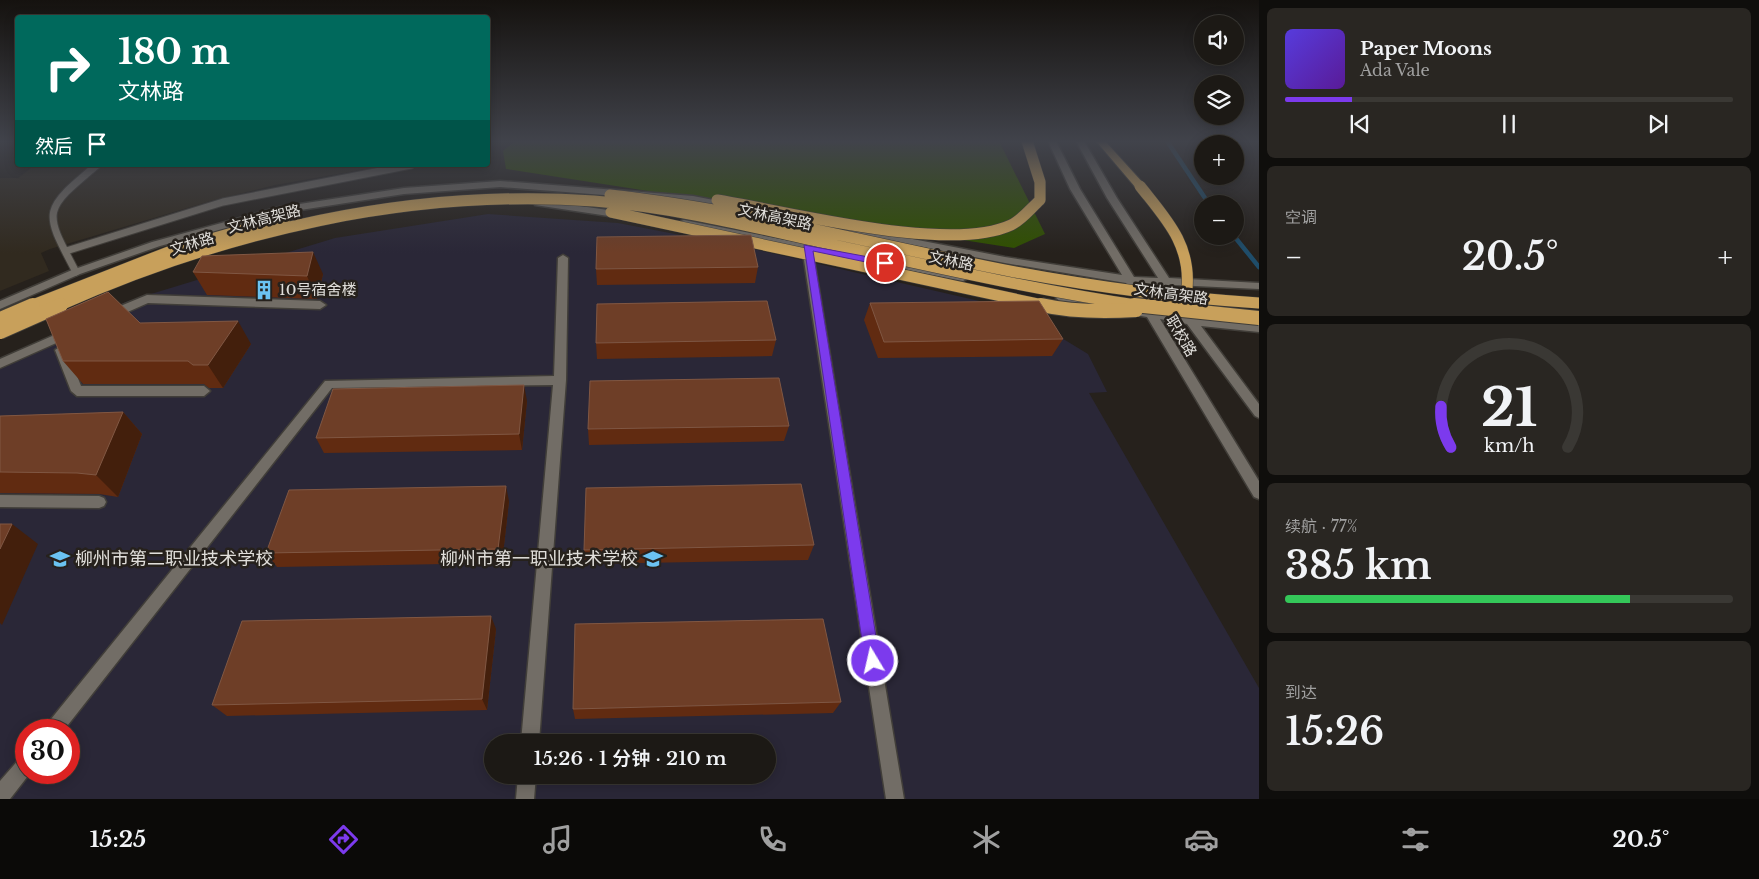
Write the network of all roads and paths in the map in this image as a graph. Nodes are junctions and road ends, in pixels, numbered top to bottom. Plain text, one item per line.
1 (82, 178) edge
2 (344, 178) edge
3 (1039, 178) edge
4 (1070, 178) edge
5 (1101, 178) edge
6 (1133, 178) edge
7 (596, 194) junction
8 (566, 200) junction
9 (807, 247) junction
10 (66, 251) junction
11 (563, 258) dead end
12 (76, 272) junction
13 (1130, 280) junction
14 (1166, 284) junction
15 (1259, 286) edge
16 (1259, 303) edge
17 (320, 304) dead end
18 (0, 306) edge
19 (1149, 314) junction
20 (1259, 318) edge
21 (0, 319) edge
22 (102, 319) edge
23 (1192, 322) junction
24 (83, 327) edge
25 (1259, 328) edge
26 (0, 334) edge
27 (56, 339) junction
28 (0, 364) edge
29 (560, 380) junction
30 (204, 391) edge
31 (1259, 413) edge
32 (1259, 493) edge
33 (0, 501) edge
34 (99, 502) dead end
35 (62, 719) edge
36 (531, 734) edge
37 (15, 778) edge
38 (526, 784) edge
39 (0, 796) edge
40 (525, 799) edge
41 (894, 799) edge

1 - 10 lane
2 - 10 lane
3 - 7 highway, bridge
4 - 13 main road, 职校路
5 - 14 main road, 职校路
6 - 8 highway, bridge
7 - 16 highway, 文林高架路, bridge
7 - 21 highway, 文林高架路, bridge
8 - 20 highway, 文林高架路, bridge
8 - 26 highway, 文林高架路, bridge
9 - 19 main road, 文林路
9 - 26 main road, 文林路
9 - 41 main road
10 - 12 lane
11 - 29 main road
12 - 13 main road, 文林路
12 - 18 main road, 文林路
13 - 14 main road, 文林路
13 - 19 main road, 职校路
14 - 15 main road, 文林路
14 - 23 main road, 职校路
17 - 22 main road
19 - 23 main road, 文林路
19 - 32 main road, 职校路
23 - 25 main road, 文林路
23 - 31 main road, 职校路
24 - 27 main road
27 - 28 main road
27 - 30 main road
29 - 35 main road
29 - 36 main road
33 - 34 main road
37 - 39 main road
38 - 40 main road

